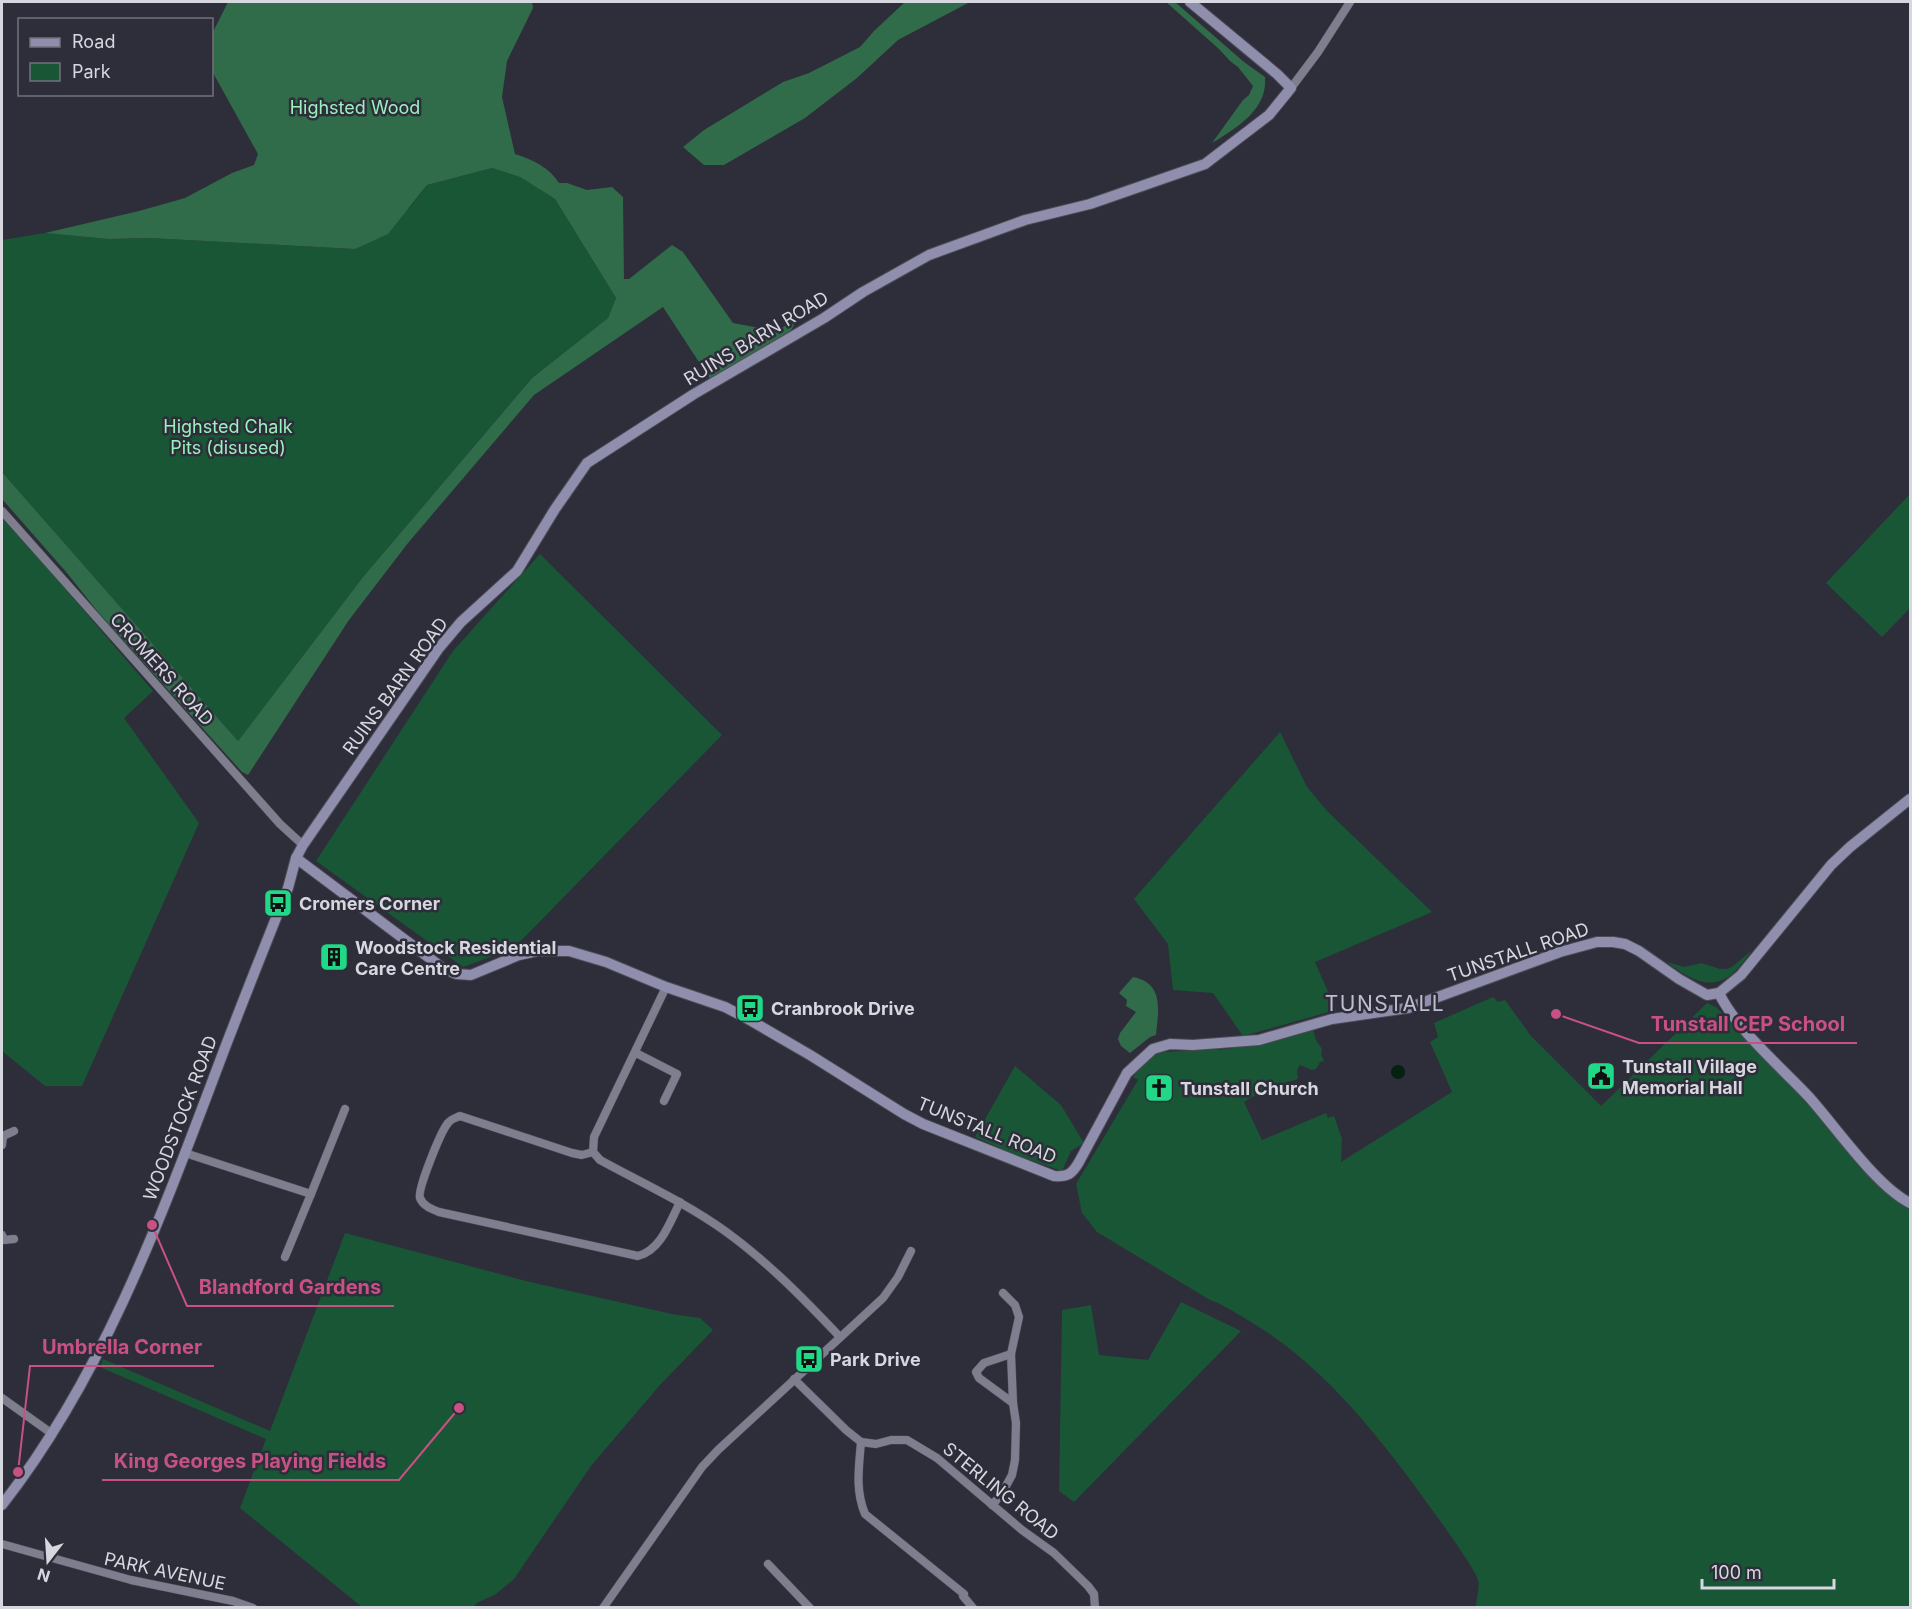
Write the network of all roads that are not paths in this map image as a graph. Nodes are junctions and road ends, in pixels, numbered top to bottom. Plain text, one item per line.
1 (1190, 2) edge
2 (1350, 2) edge
3 (1291, 88) junction
4 (2, 511) edge
5 (1911, 800) edge
6 (303, 846) junction
7 (296, 858) junction
8 (666, 987) junction
9 (1719, 993) junction
10 (636, 1053) junction
11 (664, 1101) dead end
12 (345, 1109) dead end
13 (14, 1131) dead end
14 (2, 1135) edge
15 (2, 1145) edge
16 (594, 1152) junction
17 (185, 1153) junction
18 (311, 1194) junction
19 (680, 1202) junction
20 (1911, 1203) edge
21 (14, 1239) dead end
22 (2, 1240) edge
23 (911, 1251) dead end
24 (285, 1257) dead end
25 (1003, 1293) dead end
26 (840, 1337) junction
27 (1011, 1354) junction
28 (794, 1379) junction
29 (2, 1398) edge
30 (1013, 1403) junction
31 (51, 1433) junction
32 (861, 1442) junction
33 (2, 1504) edge
34 (992, 1504) junction
35 (2, 1544) edge
36 (768, 1564) dead end
37 (253, 1608) edge
38 (603, 1608) edge
39 (810, 1608) edge
40 (973, 1608) edge
41 (1095, 1608) edge

1 - 3 street
2 - 3 street, RUINS BARN ROAD
3 - 6 street, RUINS BARN ROAD
4 - 6 street, CROMERS ROAD
5 - 9 street
6 - 7 street, RUINS BARN ROAD
7 - 8 street, TUNSTALL ROAD
7 - 17 street, WOODSTOCK ROAD
8 - 9 street, TUNSTALL ROAD
8 - 10 street
9 - 20 street
10 - 11 street
10 - 16 street
12 - 18 street
13 - 14 street
14 - 15 street
16 - 19 street
16 - 19 street
17 - 18 street
17 - 31 street, WOODSTOCK ROAD
18 - 24 street
19 - 26 street
21 - 22 street
23 - 26 street
25 - 27 street
26 - 28 street
27 - 30 street
27 - 30 street
28 - 32 street
28 - 38 street
29 - 31 street
30 - 34 street
31 - 33 street, WOODSTOCK ROAD
32 - 34 street, STERLING ROAD
32 - 40 street
34 - 41 street, STERLING ROAD
35 - 37 street, PARK AVENUE
36 - 39 street

